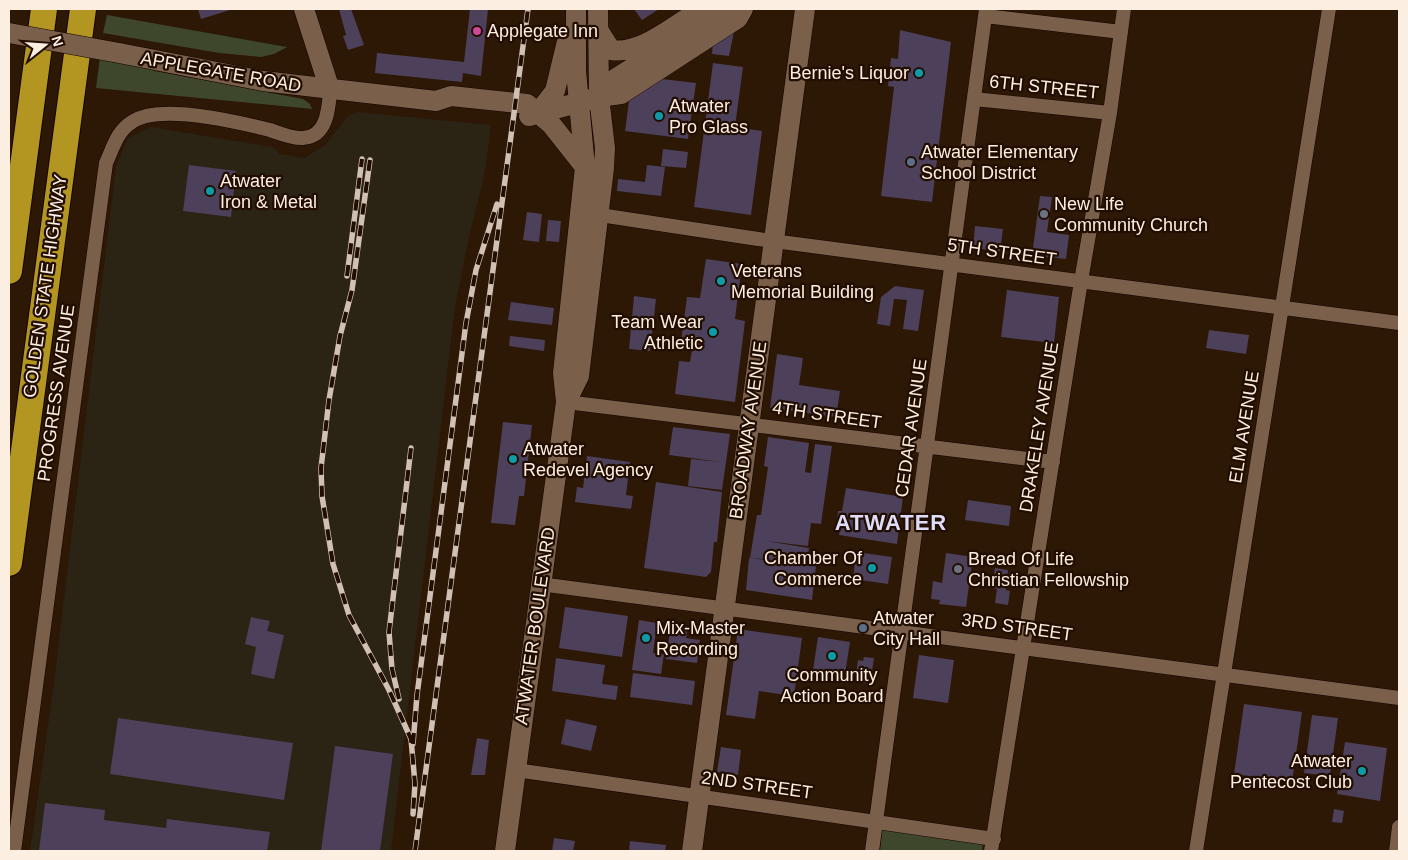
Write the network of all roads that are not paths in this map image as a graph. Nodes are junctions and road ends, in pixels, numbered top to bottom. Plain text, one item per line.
1 (44, 9) edge
2 (83, 9) edge
3 (94, 9) edge
4 (304, 9) edge
5 (575, 9) edge
6 (703, 9) edge
7 (725, 9) edge
8 (743, 9) edge
9 (805, 9) edge
10 (1124, 9) edge
11 (1329, 9) edge
12 (985, 12) edge
13 (597, 18) edge
14 (1121, 32) junction
15 (9, 33) edge
16 (76, 57) junction
17 (330, 90) junction
18 (599, 97) junction
19 (974, 99) junction
20 (578, 104) junction
21 (538, 113) junction
22 (1110, 113) junction
23 (585, 166) junction
24 (600, 215) junction
25 (774, 241) junction
26 (952, 264) junction
27 (9, 270) edge
28 (1081, 281) junction
29 (1282, 308) junction
30 (1399, 324) edge
31 (566, 402) junction
32 (749, 424) junction
33 (927, 447) junction
34 (1053, 462) junction
35 (9, 563) edge
36 (540, 584) junction
37 (724, 607) junction
38 (902, 631) junction
39 (1024, 647) junction
40 (1224, 674) junction
41 (1399, 698) edge
42 (516, 770) junction
43 (699, 796) junction
44 (876, 820) junction
45 (1399, 827) edge
46 (992, 845) edge
47 (14, 851) edge
48 (505, 851) edge
49 (692, 851) edge
50 (872, 851) edge
51 (1196, 851) edge
52 (1396, 851) edge

1 - 27 highway
2 - 16 highway, GOLDEN STATE HIGHWAY
3 - 16 highway
4 - 17 main road
5 - 20 main road, ATWATER BOULEVARD
5 - 21 main road
6 - 13 main road
7 - 18 main road
8 - 18 main road, APPLEGATE ROAD
9 - 25 main road, BROADWAY AVENUE
10 - 14 street, DRAKELEY AVENUE
11 - 29 street, ELM AVENUE
12 - 14 street
12 - 19 street, CEDAR AVENUE
13 - 18 main road, ATWATER BOULEVARD
14 - 22 street, DRAKELEY AVENUE
15 - 17 main road, APPLEGATE ROAD, bridge
16 - 35 highway, GOLDEN STATE HIGHWAY
17 - 21 main road, APPLEGATE ROAD
17 - 47 street, PROGRESS AVENUE
18 - 20 main road, APPLEGATE ROAD
18 - 24 main road, ATWATER BOULEVARD
19 - 22 street, 6TH STREET
19 - 26 street, CEDAR AVENUE
20 - 21 main road, APPLEGATE ROAD
20 - 23 main road, ATWATER BOULEVARD
21 - 23 main road
22 - 28 street, DRAKELEY AVENUE
23 - 31 main road, ATWATER BOULEVARD
24 - 25 street, 5TH STREET
24 - 31 main road, ATWATER BOULEVARD
25 - 26 street, 5TH STREET
25 - 32 main road, BROADWAY AVENUE
26 - 28 street, 5TH STREET
26 - 33 street, CEDAR AVENUE
28 - 29 street, 5TH STREET
28 - 34 street, DRAKELEY AVENUE
29 - 30 street, 5TH STREET
29 - 40 street, ELM AVENUE
31 - 32 street, 4TH STREET
31 - 36 main road, ATWATER BOULEVARD
32 - 33 street, 4TH STREET
32 - 37 main road, BROADWAY AVENUE
33 - 34 street, 4TH STREET
33 - 38 street, CEDAR AVENUE
34 - 39 street, DRAKELEY AVENUE
36 - 37 street, 3RD STREET
36 - 42 main road, ATWATER BOULEVARD
37 - 38 street, 3RD STREET
37 - 43 main road, BROADWAY AVENUE
38 - 39 street, 3RD STREET
38 - 44 street, CEDAR AVENUE
39 - 40 street, 3RD STREET
39 - 46 street, DRAKELEY AVENUE
40 - 41 street, 3RD STREET
40 - 51 street, ELM AVENUE
42 - 43 street, 2ND STREET
42 - 48 main road, ATWATER BOULEVARD
43 - 44 street, 2ND STREET
43 - 49 main road, BROADWAY AVENUE
44 - 46 street, 2ND STREET
44 - 50 street, CEDAR AVENUE
45 - 52 street

